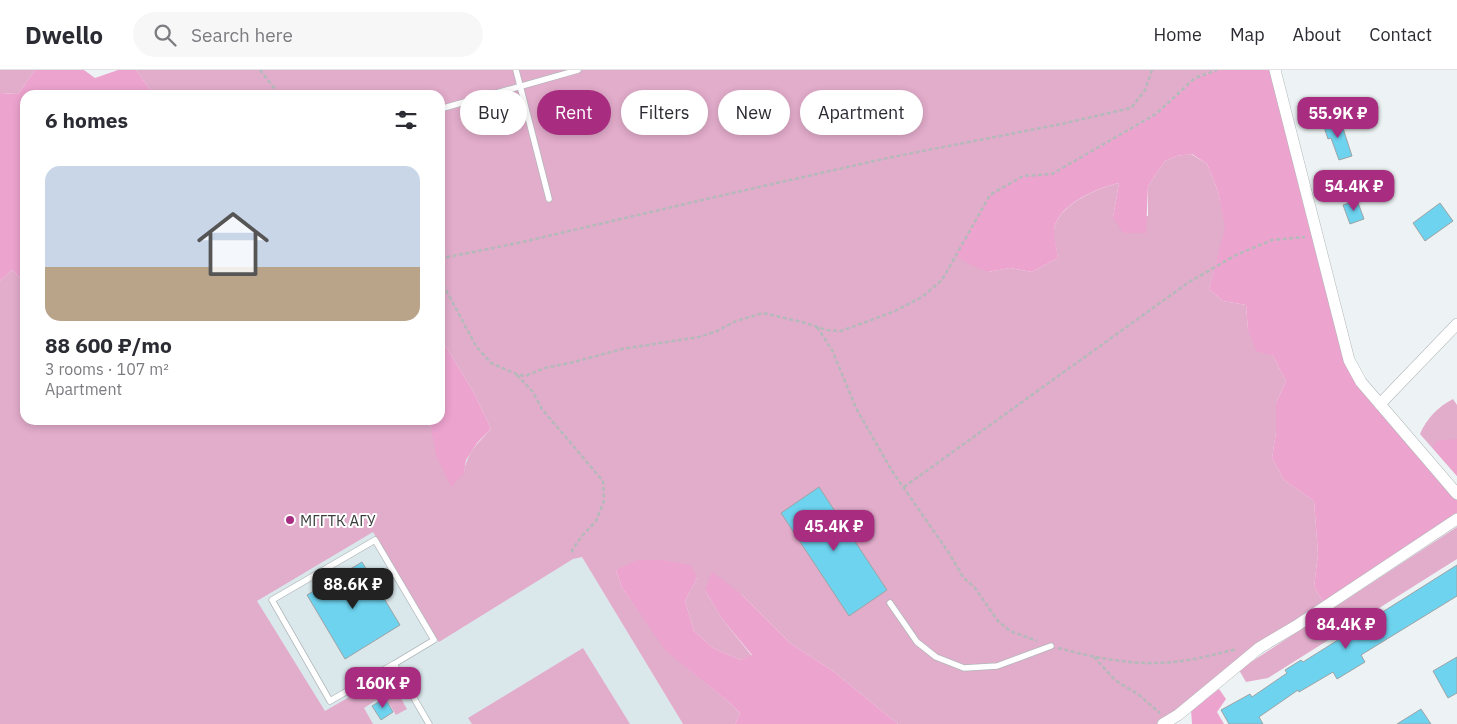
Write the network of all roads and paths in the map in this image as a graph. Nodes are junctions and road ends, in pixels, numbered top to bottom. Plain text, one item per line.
1 (260, 70) edge
2 (516, 70) edge
3 (578, 70) edge
4 (1152, 70) edge
5 (1217, 70) edge
6 (1275, 70) edge
7 (520, 86) junction
8 (276, 90) edge
9 (445, 108) edge
10 (549, 199) dead end
11 (1316, 236) junction
12 (445, 258) edge
13 (445, 288) edge
14 (1457, 324) edge
15 (817, 327) junction
16 (516, 374) junction
17 (1380, 404) junction
18 (904, 487) junction
19 (1457, 494) edge
20 (1457, 519) edge
21 (573, 554) dead end
22 (890, 603) dead end
23 (1051, 646) junction
24 (1259, 648) junction
25 (1094, 658) junction
26 (394, 664) junction
27 (1182, 720) edge
28 (1164, 723) edge
29 (429, 724) edge

1 - 8 path
2 - 7 lane
3 - 7 lane
4 - 12 path
5 - 15 path
6 - 11 street
7 - 9 lane
7 - 10 lane
11 - 17 street
11 - 18 path
13 - 16 path
14 - 17 street
15 - 16 path
15 - 18 path
16 - 21 path
17 - 19 street
18 - 23 path
20 - 24 street
22 - 23 lane
23 - 25 path
24 - 25 path
24 - 27 street
25 - 28 path
26 - 26 lane
26 - 29 lane
27 - 28 street

